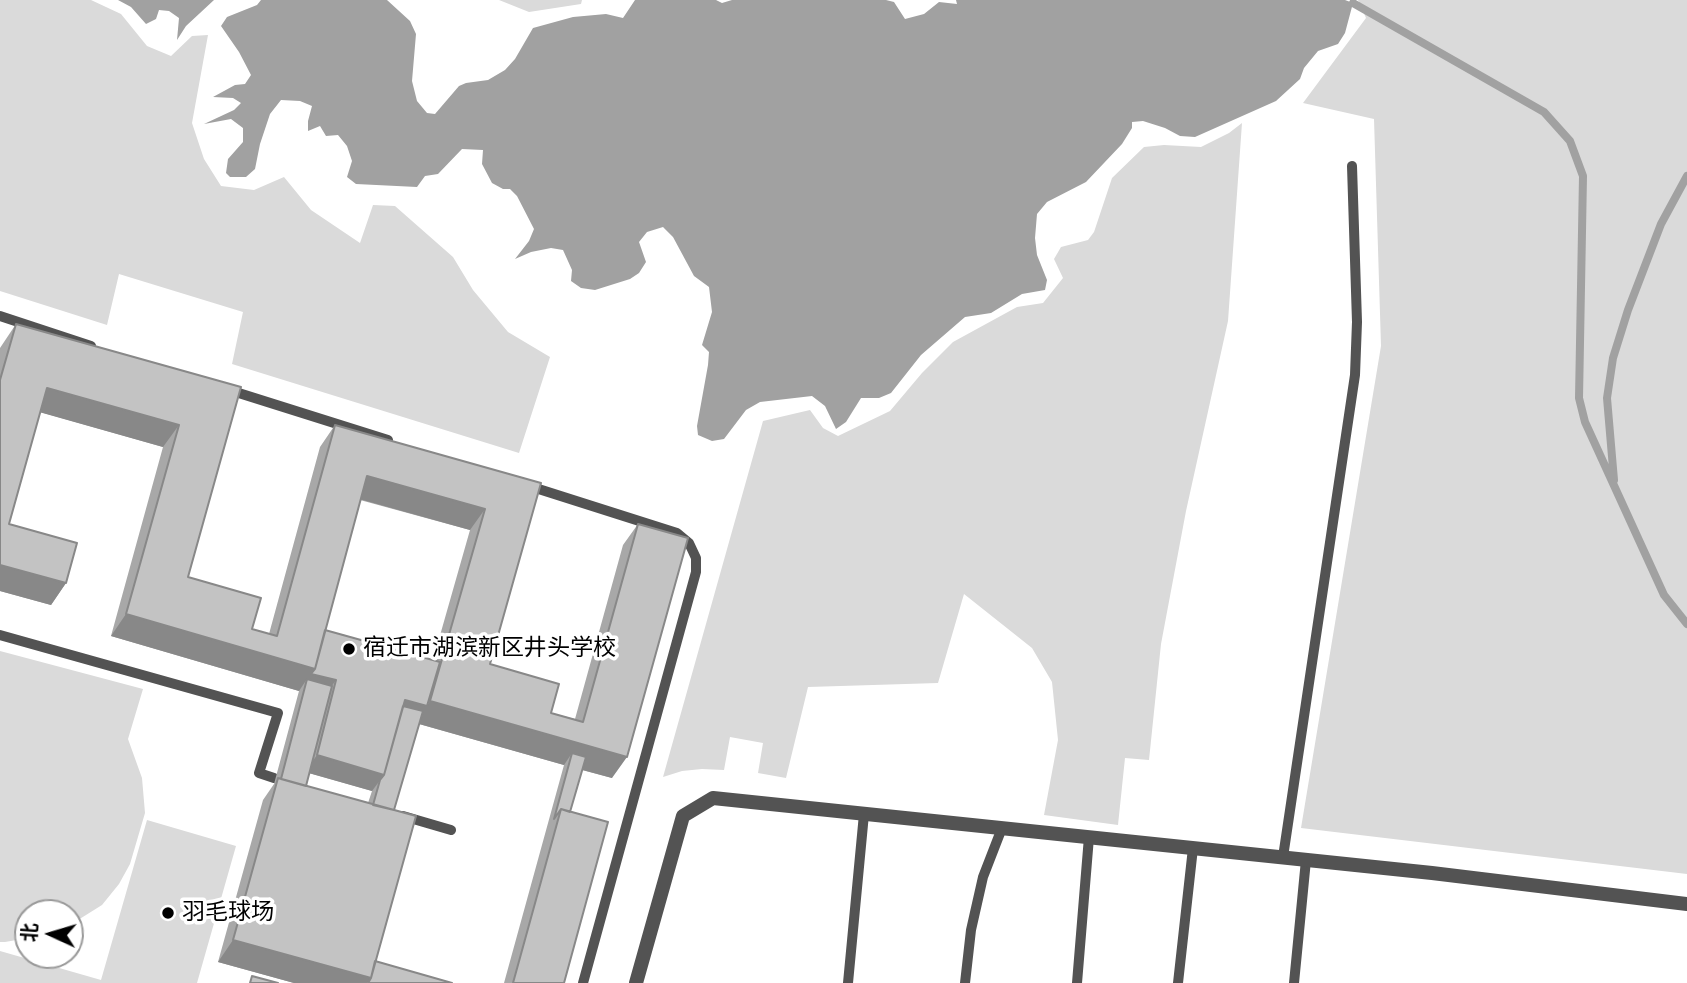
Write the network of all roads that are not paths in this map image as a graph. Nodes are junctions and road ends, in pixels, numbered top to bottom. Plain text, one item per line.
1 (1352, 166) dead end
2 (0, 316) edge
3 (106, 350) edge
4 (211, 384) edge
5 (397, 443) edge
6 (517, 482) edge
7 (0, 635) edge
8 (274, 778) dead end
9 (394, 813) edge
10 (864, 814) junction
11 (1002, 828) junction
12 (451, 830) dead end
13 (1089, 837) junction
14 (1193, 848) junction
15 (1283, 858) junction
16 (1306, 860) junction
17 (1687, 904) edge
18 (583, 983) edge
19 (636, 983) edge
20 (848, 983) edge
21 (965, 983) edge
22 (1077, 983) edge
23 (1178, 983) edge
24 (1294, 983) edge

1 - 15 lane
2 - 3 lane
4 - 5 lane
6 - 18 lane
7 - 8 lane
9 - 12 lane
10 - 11 street
10 - 19 street
10 - 20 lane
11 - 13 street
11 - 21 lane
13 - 14 street
13 - 22 lane
14 - 15 street
14 - 23 lane
15 - 16 street
16 - 17 street
16 - 24 lane

